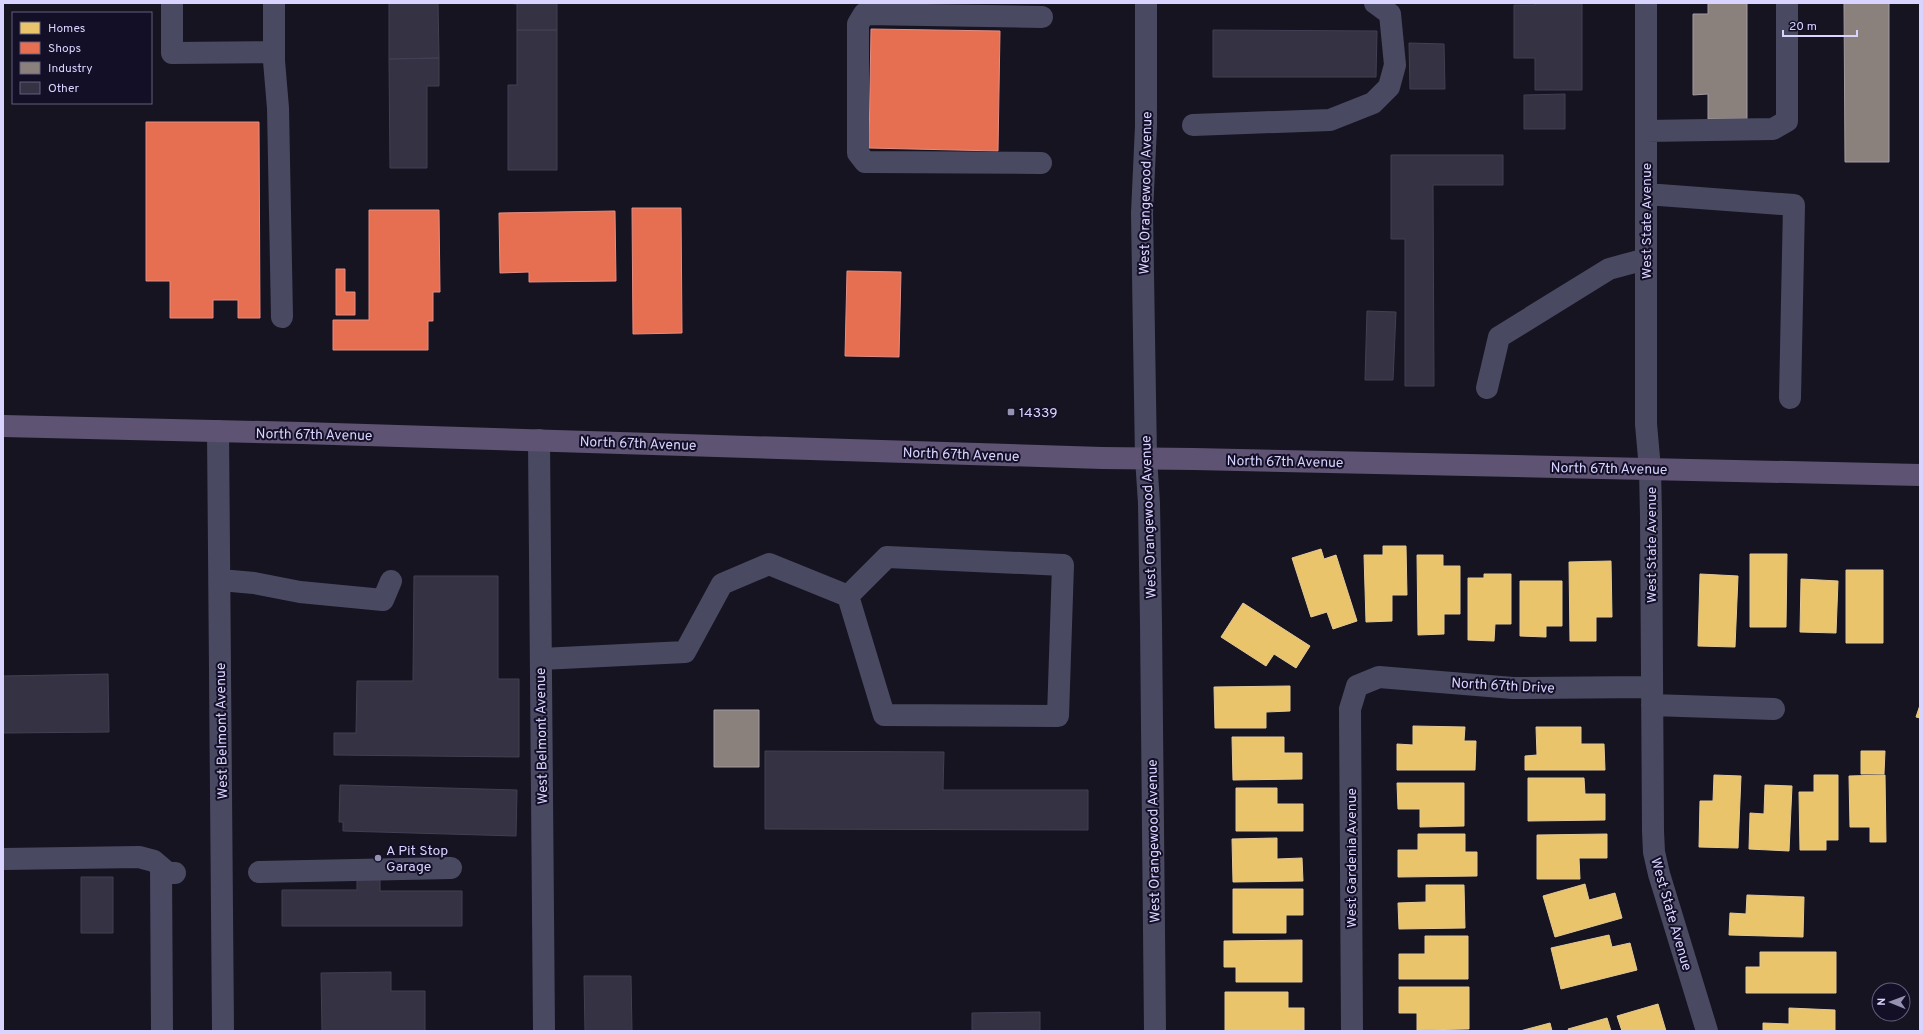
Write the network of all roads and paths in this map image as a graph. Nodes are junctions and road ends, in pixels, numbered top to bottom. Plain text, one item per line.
1 (172, 3) edge
2 (274, 3) edge
3 (1146, 3) edge
4 (1375, 3) edge
5 (1646, 3) edge
6 (1787, 3) edge
7 (1042, 17) dead end
8 (274, 52) junction
9 (1193, 126) dead end
10 (1646, 131) junction
11 (1041, 163) dead end
12 (1646, 194) junction
13 (1646, 259) junction
14 (282, 316) dead end
15 (1487, 388) dead end
16 (1790, 398) dead end
17 (3, 426) edge
18 (218, 431) junction
19 (539, 440) junction
20 (1146, 458) junction
21 (1650, 469) junction
22 (1920, 475) edge
23 (220, 580) junction
24 (390, 581) dead end
25 (848, 596) junction
26 (541, 659) junction
27 (1358, 686) joint
28 (1651, 696) junction
29 (1774, 708) dead end
30 (3, 859) edge
31 (451, 868) dead end
32 (258, 872) dead end
33 (162, 1031) edge
34 (223, 1031) edge
35 (544, 1031) edge
36 (1155, 1031) edge
37 (1352, 1031) edge
38 (1708, 1031) edge

1 - 8 street
2 - 8 street
3 - 20 street, West Orangewood Avenue
4 - 9 street
5 - 10 street, West State Avenue
6 - 10 street
7 - 11 street
8 - 14 street
10 - 12 street, West State Avenue
12 - 13 street, West State Avenue
12 - 16 street
13 - 15 street
13 - 21 street, West State Avenue
17 - 18 main road, North 67th Avenue
18 - 19 main road, North 67th Avenue
18 - 23 street, West Belmont Avenue
19 - 20 main road, North 67th Avenue
19 - 26 street, West Belmont Avenue
20 - 21 main road, North 67th Avenue
20 - 36 street, West Orangewood Avenue
21 - 22 main road, North 67th Avenue
21 - 28 street, West State Avenue
23 - 24 street
23 - 34 street, West Belmont Avenue
25 - 25 street
25 - 26 street
26 - 35 street, West Belmont Avenue
27 - 28 street, North 67th Drive
27 - 37 street, West Gardenia Avenue
28 - 29 street, North 67th Drive
28 - 38 street, West State Avenue
30 - 33 street
31 - 32 street

